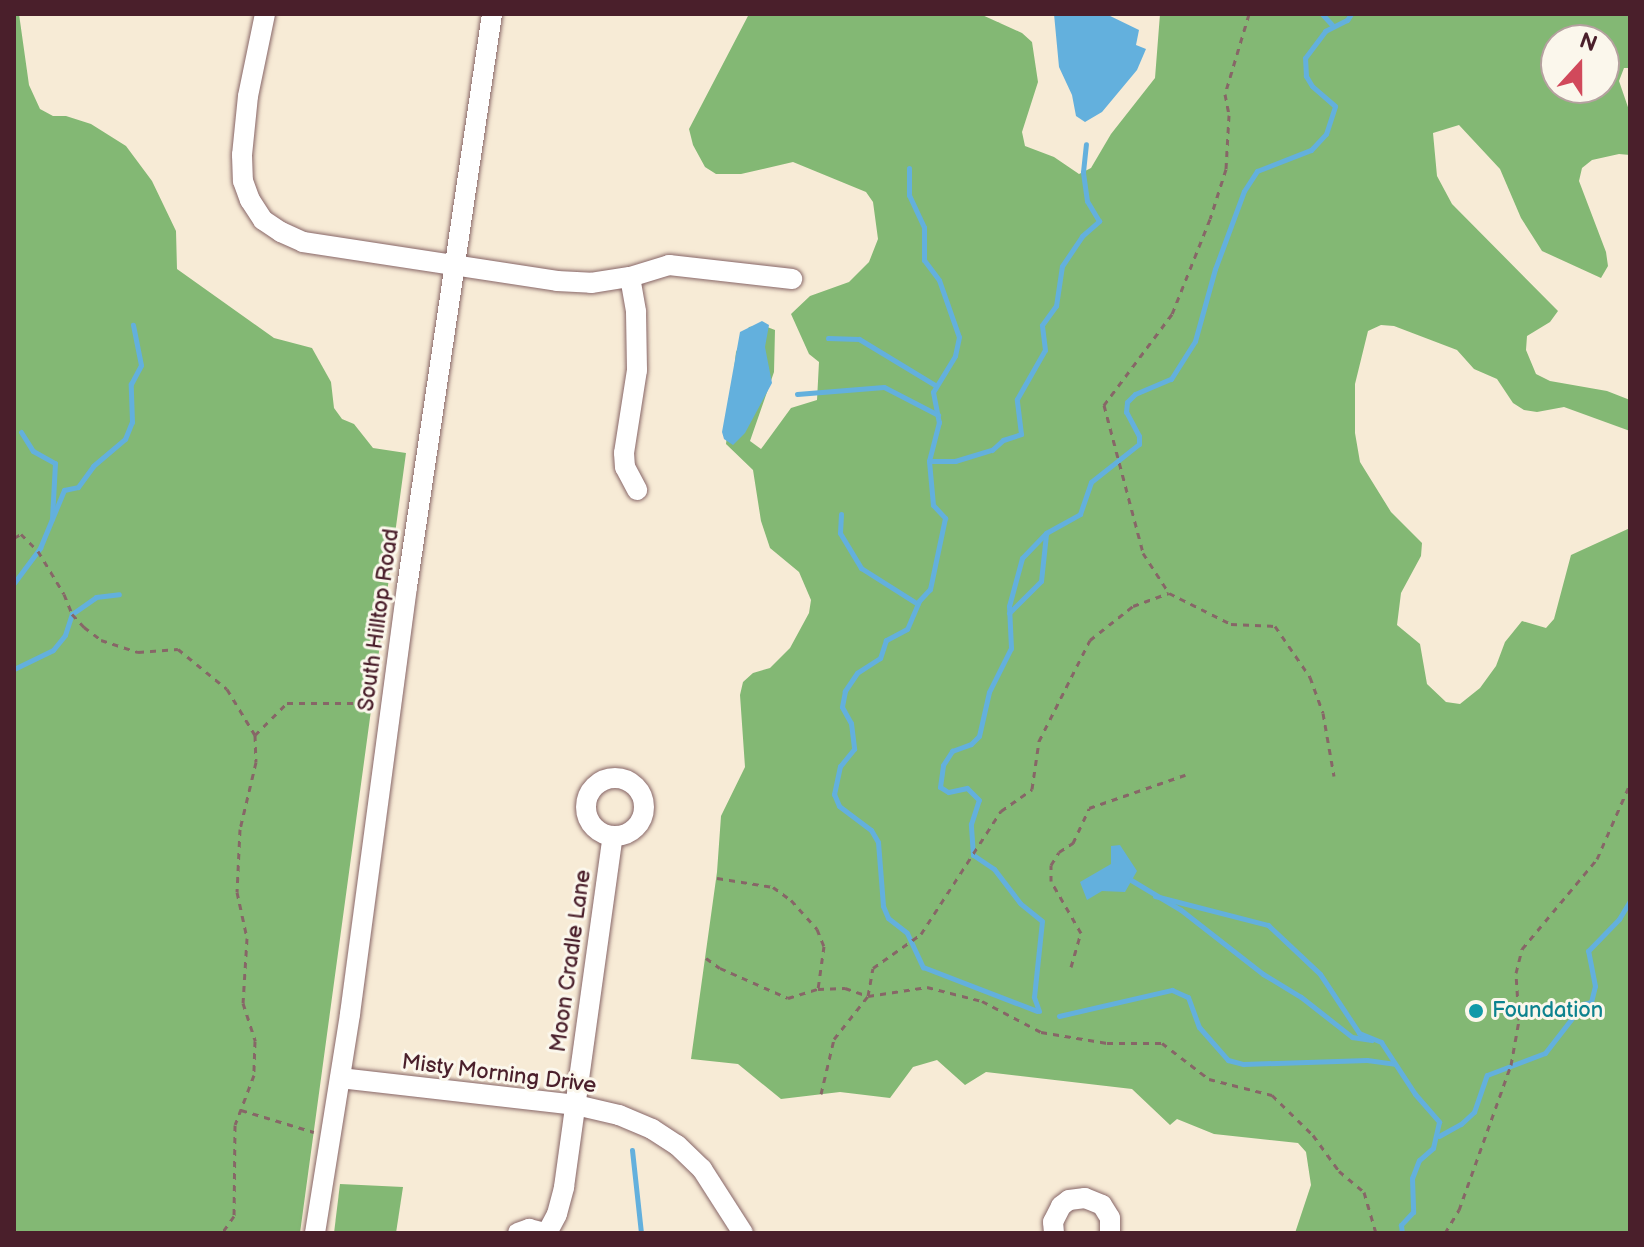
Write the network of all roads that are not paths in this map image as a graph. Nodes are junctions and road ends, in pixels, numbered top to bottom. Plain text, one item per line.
1 (265, 14) edge
2 (492, 14) edge
3 (455, 265) junction
4 (630, 277) junction
5 (792, 279) dead end
6 (637, 490) dead end
7 (613, 836) dead end
8 (340, 1078) junction
9 (576, 1105) junction
10 (315, 1233) edge
11 (518, 1233) edge
12 (546, 1233) edge
13 (743, 1233) edge
14 (1054, 1233) edge
15 (1110, 1233) edge

1 - 3 street
2 - 3 street, South Hilltop Road
3 - 4 street
3 - 8 street, South Hilltop Road
4 - 5 street
4 - 6 street
7 - 9 street, Moon Cradle Lane
8 - 9 street, Misty Morning Drive
8 - 10 street, South Hilltop Road
9 - 12 street, Moon Cradle Lane
9 - 13 street, Misty Morning Drive
11 - 12 street, Moon Cradle Lane
14 - 15 street

